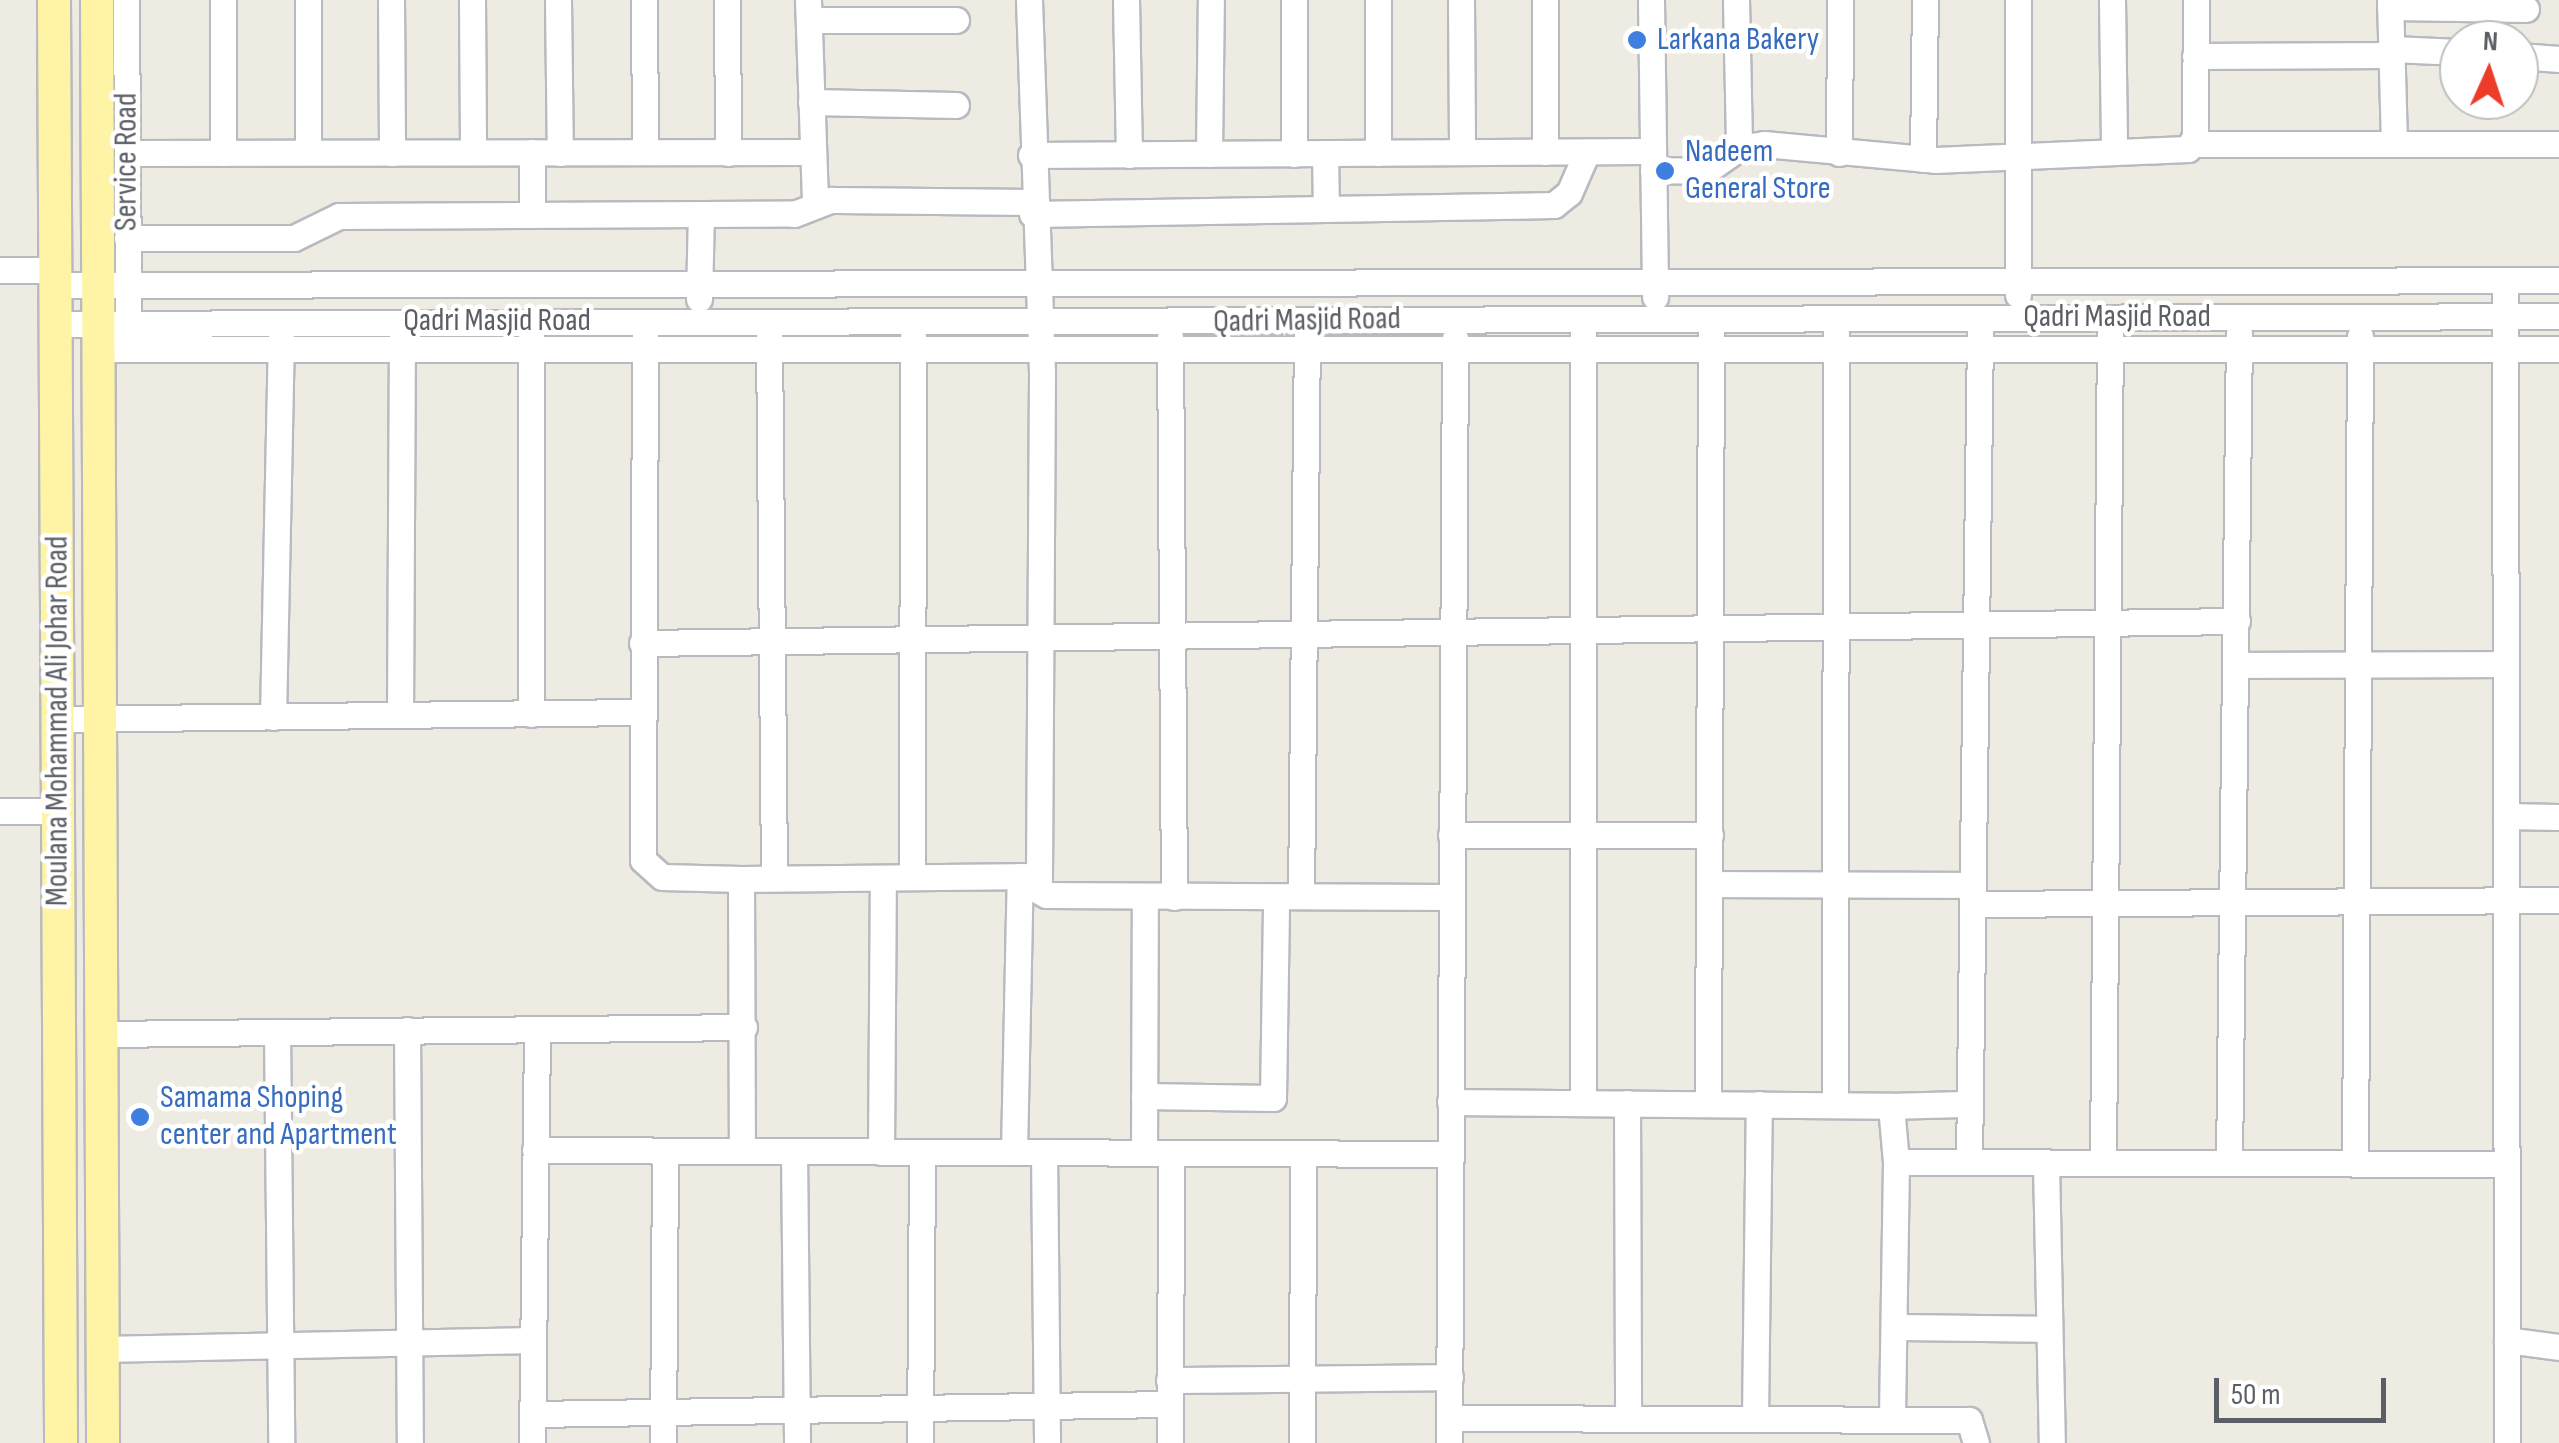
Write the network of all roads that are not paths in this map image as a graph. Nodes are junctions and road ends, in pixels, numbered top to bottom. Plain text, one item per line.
1 (54, 0) edge
2 (97, 0) edge
3 (126, 0) edge
4 (223, 0) edge
5 (308, 0) edge
6 (391, 0) edge
7 (472, 0) edge
8 (558, 0) edge
9 (644, 0) edge
10 (727, 0) edge
11 (1028, 0) edge
12 (1126, 0) edge
13 (1210, 0) edge
14 (1294, 0) edge
15 (1378, 0) edge
16 (1461, 0) edge
17 (1545, 0) edge
18 (1651, 0) edge
19 (1736, 0) edge
20 (1840, 0) edge
21 (1924, 0) edge
22 (2018, 0) edge
23 (2112, 0) edge
24 (2196, 0) edge
25 (2390, 4) edge
26 (808, 10) edge
27 (2526, 10) dead end
28 (956, 20) dead end
29 (2392, 52) junction
30 (2439, 52) edge
31 (2196, 56) junction
32 (811, 102) junction
33 (956, 105) dead end
34 (2394, 140) junction
35 (2193, 144) junction
36 (2559, 144) edge
37 (1739, 148) junction
38 (127, 152) junction
39 (223, 152) junction
40 (308, 152) junction
41 (392, 152) junction
42 (473, 152) junction
43 (532, 152) junction
44 (560, 152) junction
45 (645, 152) junction
46 (813, 152) junction
47 (1462, 152) junction
48 (1546, 152) junction
49 (1587, 152) junction
50 (2018, 152) junction
51 (2114, 152) junction
52 (728, 153) junction
53 (1325, 153) junction
54 (1378, 153) junction
55 (1209, 154) junction
56 (1294, 154) junction
57 (1839, 154) junction
58 (1129, 155) junction
59 (1031, 156) junction
60 (1924, 159) junction
61 (1653, 161) junction
62 (815, 206) junction
63 (1032, 208) junction
64 (1326, 209) junction
65 (701, 214) junction
66 (532, 215) junction
67 (128, 238) junction
68 (0, 270) edge
69 (56, 277) junction
70 (2505, 280) junction
71 (2559, 280) edge
72 (1036, 281) junction
73 (2018, 281) junction
74 (699, 282) junction
75 (1655, 282) junction
76 (113, 284) junction
77 (1980, 316) junction
78 (2360, 316) junction
79 (2506, 316) junction
80 (2559, 316) edge
81 (1656, 317) junction
82 (1711, 317) junction
83 (2018, 317) junction
84 (1455, 318) junction
85 (1836, 318) junction
86 (2111, 318) junction
87 (2239, 318) junction
88 (531, 320) junction
89 (646, 320) junction
90 (698, 320) junction
91 (769, 320) junction
92 (1583, 320) junction
93 (402, 321) junction
94 (1307, 321) junction
95 (1170, 322) junction
96 (283, 323) junction
97 (55, 324) junction
98 (1038, 325) junction
99 (108, 332) junction
100 (913, 339) junction
101 (1836, 346) junction
102 (1711, 347) junction
103 (1980, 347) junction
104 (2110, 347) junction
105 (402, 348) junction
106 (1306, 348) junction
107 (2506, 348) junction
108 (645, 349) junction
109 (1170, 349) junction
110 (2360, 349) junction
111 (2559, 349) edge
112 (531, 350) junction
113 (769, 350) junction
114 (1583, 350) junction
115 (2238, 350) junction
116 (1040, 351) junction
117 (1455, 351) junction
118 (280, 352) junction
119 (2237, 621) junction
120 (2106, 623) junction
121 (1975, 624) junction
122 (1831, 626) junction
123 (1710, 627) junction
124 (1583, 630) junction
125 (1452, 631) junction
126 (1303, 633) junction
127 (1172, 635) junction
128 (1042, 637) junction
129 (913, 639) junction
130 (772, 641) junction
131 (642, 643) junction
132 (2506, 664) junction
133 (2236, 665) junction
134 (2358, 665) junction
135 (642, 712) junction
136 (532, 714) junction
137 (400, 715) junction
138 (273, 717) junction
139 (58, 719) junction
140 (100, 719) junction
141 (0, 811) edge
142 (58, 811) junction
143 (2506, 816) junction
144 (2559, 817) edge
145 (1452, 835) junction
146 (1710, 835) junction
147 (1583, 836) junction
148 (1030, 876) junction
149 (912, 877) junction
150 (740, 878) junction
151 (774, 878) junction
152 (883, 878) junction
153 (1709, 884) junction
154 (1833, 885) junction
155 (1972, 894) junction
156 (1145, 897) junction
157 (1174, 897) junction
158 (1288, 897) junction
159 (1451, 897) junction
160 (2559, 900) edge
161 (2233, 902) junction
162 (2356, 902) junction
163 (2506, 902) junction
164 (2105, 903) junction
165 (744, 1026) junction
166 (536, 1029) junction
167 (407, 1030) junction
168 (277, 1032) junction
169 (101, 1034) junction
170 (1144, 1096) junction
171 (1450, 1102) junction
172 (1582, 1103) junction
173 (1627, 1103) junction
174 (1708, 1104) junction
175 (1759, 1104) junction
176 (1835, 1104) junction
177 (1970, 1104) junction
178 (1890, 1106) junction
179 (536, 1150) junction
180 (665, 1151) junction
181 (742, 1151) junction
182 (794, 1152) junction
183 (881, 1152) junction
184 (922, 1152) junction
185 (1014, 1152) junction
186 (1044, 1152) junction
187 (1144, 1153) junction
188 (1170, 1153) junction
189 (1304, 1153) junction
190 (1450, 1154) junction
191 (1896, 1162) junction
192 (1969, 1162) junction
193 (2354, 1162) junction
194 (2046, 1163) junction
195 (2103, 1163) junction
196 (2229, 1163) junction
197 (2506, 1164) junction
198 (1894, 1327) junction
199 (2049, 1328) junction
200 (533, 1340) junction
201 (2506, 1340) junction
202 (409, 1342) junction
203 (280, 1345) junction
204 (2559, 1347) edge
205 (102, 1349) junction
206 (1450, 1377) junction
207 (1302, 1378) junction
208 (1169, 1392) junction
209 (1046, 1404) junction
210 (920, 1410) junction
211 (532, 1414) junction
212 (797, 1414) junction
213 (662, 1415) junction
214 (1628, 1419) junction
215 (1755, 1419) junction
216 (1892, 1420) junction
217 (1449, 1431) edge
218 (1587, 1431) edge
219 (1716, 1431) edge
220 (1841, 1431) edge
221 (61, 1443) edge
222 (102, 1443) edge
223 (282, 1443) edge
224 (410, 1443) edge
225 (532, 1443) edge
226 (662, 1443) edge
227 (797, 1443) edge
228 (920, 1443) edge
229 (1047, 1443) edge
230 (1170, 1443) edge
231 (1302, 1443) edge
232 (1976, 1443) edge
233 (2052, 1443) edge
234 (2506, 1443) edge

1 - 69 main road, Moulana Mohammad Ali Johar Road
2 - 76 main road, Moulana Mohammad Ali Johar Road
3 - 38 street, Service Road
4 - 39 street
5 - 40 street
6 - 41 street
7 - 42 street
8 - 44 street
9 - 45 street
10 - 52 street
11 - 59 street
12 - 58 street
13 - 55 street
14 - 56 street
15 - 54 street
16 - 47 street
17 - 48 street
18 - 61 street
19 - 37 street
20 - 57 street
21 - 60 street
22 - 50 street
23 - 51 street
24 - 31 street
25 - 27 street
25 - 29 street
26 - 28 street
26 - 32 street
29 - 30 street
29 - 31 street
29 - 34 street
31 - 35 street
32 - 33 street
32 - 46 street
34 - 35 street
34 - 36 street
35 - 51 street
37 - 57 street
37 - 61 street
38 - 39 street
38 - 67 street, Service Road
39 - 40 street
40 - 41 street
41 - 42 street
42 - 43 street
43 - 44 street
43 - 66 street
44 - 45 street
45 - 52 street
46 - 52 street
46 - 62 street
47 - 48 street
47 - 54 street
48 - 49 street
49 - 61 street
49 - 64 street
50 - 51 street
50 - 60 street
50 - 73 street
53 - 54 street
53 - 56 street
53 - 64 street
55 - 56 street
55 - 58 street
57 - 60 street
58 - 59 street
59 - 63 street
61 - 75 street
62 - 63 street
62 - 65 street
63 - 64 street
63 - 72 street
65 - 66 street
65 - 74 street
66 - 67 street
67 - 76 street, Service Road
68 - 69 street, Qadri Masjid Road
69 - 76 street, Qadri Masjid Road
69 - 97 main road, Moulana Mohammad Ali Johar Road
70 - 71 street, Qadri Masjid Road
70 - 73 street, Qadri Masjid Road
70 - 79 street
72 - 74 street, Qadri Masjid Road
72 - 75 street, Qadri Masjid Road
72 - 98 street
73 - 75 street, Qadri Masjid Road
73 - 83 street
74 - 76 street, Qadri Masjid Road
74 - 90 street
75 - 81 street
76 - 99 main road, Moulana Mohammad Ali Johar Road
77 - 83 street, Qadri Masjid Road
77 - 85 street, Qadri Masjid Road
77 - 103 street
78 - 79 street, Qadri Masjid Road
78 - 87 street, Qadri Masjid Road
78 - 110 street
79 - 80 street, Qadri Masjid Road
79 - 107 street
81 - 82 street, Qadri Masjid Road
81 - 92 street, Qadri Masjid Road
82 - 85 street, Qadri Masjid Road
82 - 102 street
83 - 86 street, Qadri Masjid Road
84 - 92 street, Qadri Masjid Road
84 - 94 street, Qadri Masjid Road
84 - 117 street
85 - 101 street
86 - 87 street, Qadri Masjid Road
86 - 104 street
87 - 115 street
88 - 89 street, Qadri Masjid Road
88 - 93 street, Qadri Masjid Road
88 - 112 street
89 - 90 street, Qadri Masjid Road
89 - 108 street
90 - 91 street, Qadri Masjid Road
91 - 100 street, Qadri Masjid Road
91 - 113 street
92 - 114 street
93 - 96 street, Qadri Masjid Road
93 - 105 street
94 - 95 street, Qadri Masjid Road
94 - 106 street
95 - 98 street, Qadri Masjid Road
95 - 109 street
96 - 99 street, Qadri Masjid Road
96 - 118 street
97 - 99 street, Qadri Masjid Road
97 - 139 main road, Moulana Mohammad Ali Johar Road
98 - 100 street, Qadri Masjid Road
98 - 116 street
99 - 118 street
99 - 140 main road, Moulana Mohammad Ali Johar Road
100 - 113 street
100 - 116 street
100 - 129 street
101 - 102 street
101 - 103 street
101 - 122 street
102 - 114 street
102 - 123 street
103 - 104 street
103 - 121 street
104 - 115 street
104 - 120 street
105 - 112 street
105 - 118 street
105 - 137 street
106 - 109 street
106 - 117 street
106 - 126 street
107 - 110 street
107 - 111 street
107 - 132 street
108 - 112 street
108 - 113 street
108 - 131 street
109 - 116 street
109 - 127 street
110 - 115 street
110 - 134 street
112 - 136 street
113 - 130 street
114 - 117 street
114 - 124 street
115 - 119 street
116 - 128 street
117 - 125 street
118 - 138 street
119 - 120 street
119 - 133 street
120 - 121 street
120 - 164 street
121 - 122 street
121 - 155 street
122 - 123 street
122 - 154 street
123 - 124 street
123 - 146 street
124 - 125 street
124 - 147 street
125 - 126 street
125 - 145 street
126 - 127 street
126 - 158 street
127 - 128 street
127 - 157 street
128 - 129 street
128 - 148 street
129 - 130 street
129 - 149 street
130 - 131 street
130 - 151 street
131 - 135 street
132 - 134 street
132 - 143 street
133 - 134 street
133 - 161 street
134 - 162 street
135 - 136 street
135 - 150 street
136 - 137 street
137 - 138 street
138 - 140 street
139 - 140 street
139 - 142 main road, Moulana Mohammad Ali Johar Road
140 - 169 main road, Moulana Mohammad Ali Johar Road
141 - 142 street
142 - 221 main road, Moulana Mohammad Ali Johar Road
143 - 144 street
143 - 163 street
145 - 147 street
145 - 159 street
146 - 147 street
146 - 153 street
147 - 172 street
148 - 149 street
148 - 156 street
148 - 185 street
149 - 152 street
150 - 151 street
150 - 165 street
151 - 152 street
152 - 183 street
153 - 154 street
153 - 174 street
154 - 155 street
154 - 176 street
155 - 164 street
155 - 177 street
156 - 157 street
156 - 170 street
157 - 158 street
158 - 159 street
158 - 170 street
159 - 171 street
160 - 163 street
161 - 162 street
161 - 164 street
161 - 196 street
162 - 163 street
162 - 193 street
163 - 197 street
164 - 195 street
165 - 166 street
165 - 181 street
166 - 167 street
166 - 179 street
167 - 168 street
167 - 202 street
168 - 169 street
168 - 203 street
169 - 205 main road, Moulana Mohammad Ali Johar Road
170 - 187 street
171 - 172 street
171 - 190 street
172 - 173 street
173 - 174 street
173 - 214 street
174 - 175 street
175 - 176 street
175 - 215 street
176 - 178 street
177 - 178 street
177 - 192 street
178 - 191 street
179 - 180 street
179 - 200 street
180 - 181 street
180 - 213 street
181 - 182 street
182 - 183 street
182 - 212 street
183 - 184 street
184 - 185 street
184 - 210 street
185 - 186 street
186 - 187 street
186 - 209 street
187 - 188 street
188 - 189 street
188 - 208 street
189 - 190 street
189 - 207 street
190 - 206 street
191 - 192 street
191 - 198 street
192 - 194 street
193 - 196 street
193 - 197 street
194 - 195 street
194 - 199 street
195 - 196 street
197 - 201 street
198 - 199 street
198 - 216 street
199 - 233 street
200 - 202 street
200 - 211 street
201 - 204 street
201 - 234 street
202 - 203 street
202 - 224 street
203 - 205 street
203 - 223 street
205 - 222 main road, Moulana Mohammad Ali Johar Road
206 - 207 street
206 - 217 street
207 - 208 street
207 - 231 street
208 - 209 street
208 - 230 street
209 - 210 street
209 - 229 street
210 - 212 street
210 - 228 street
211 - 213 street
211 - 225 street
212 - 213 street
212 - 227 street
213 - 226 street
214 - 218 street
214 - 219 street
215 - 219 street
215 - 220 street
216 - 220 street
216 - 232 street
217 - 218 street

